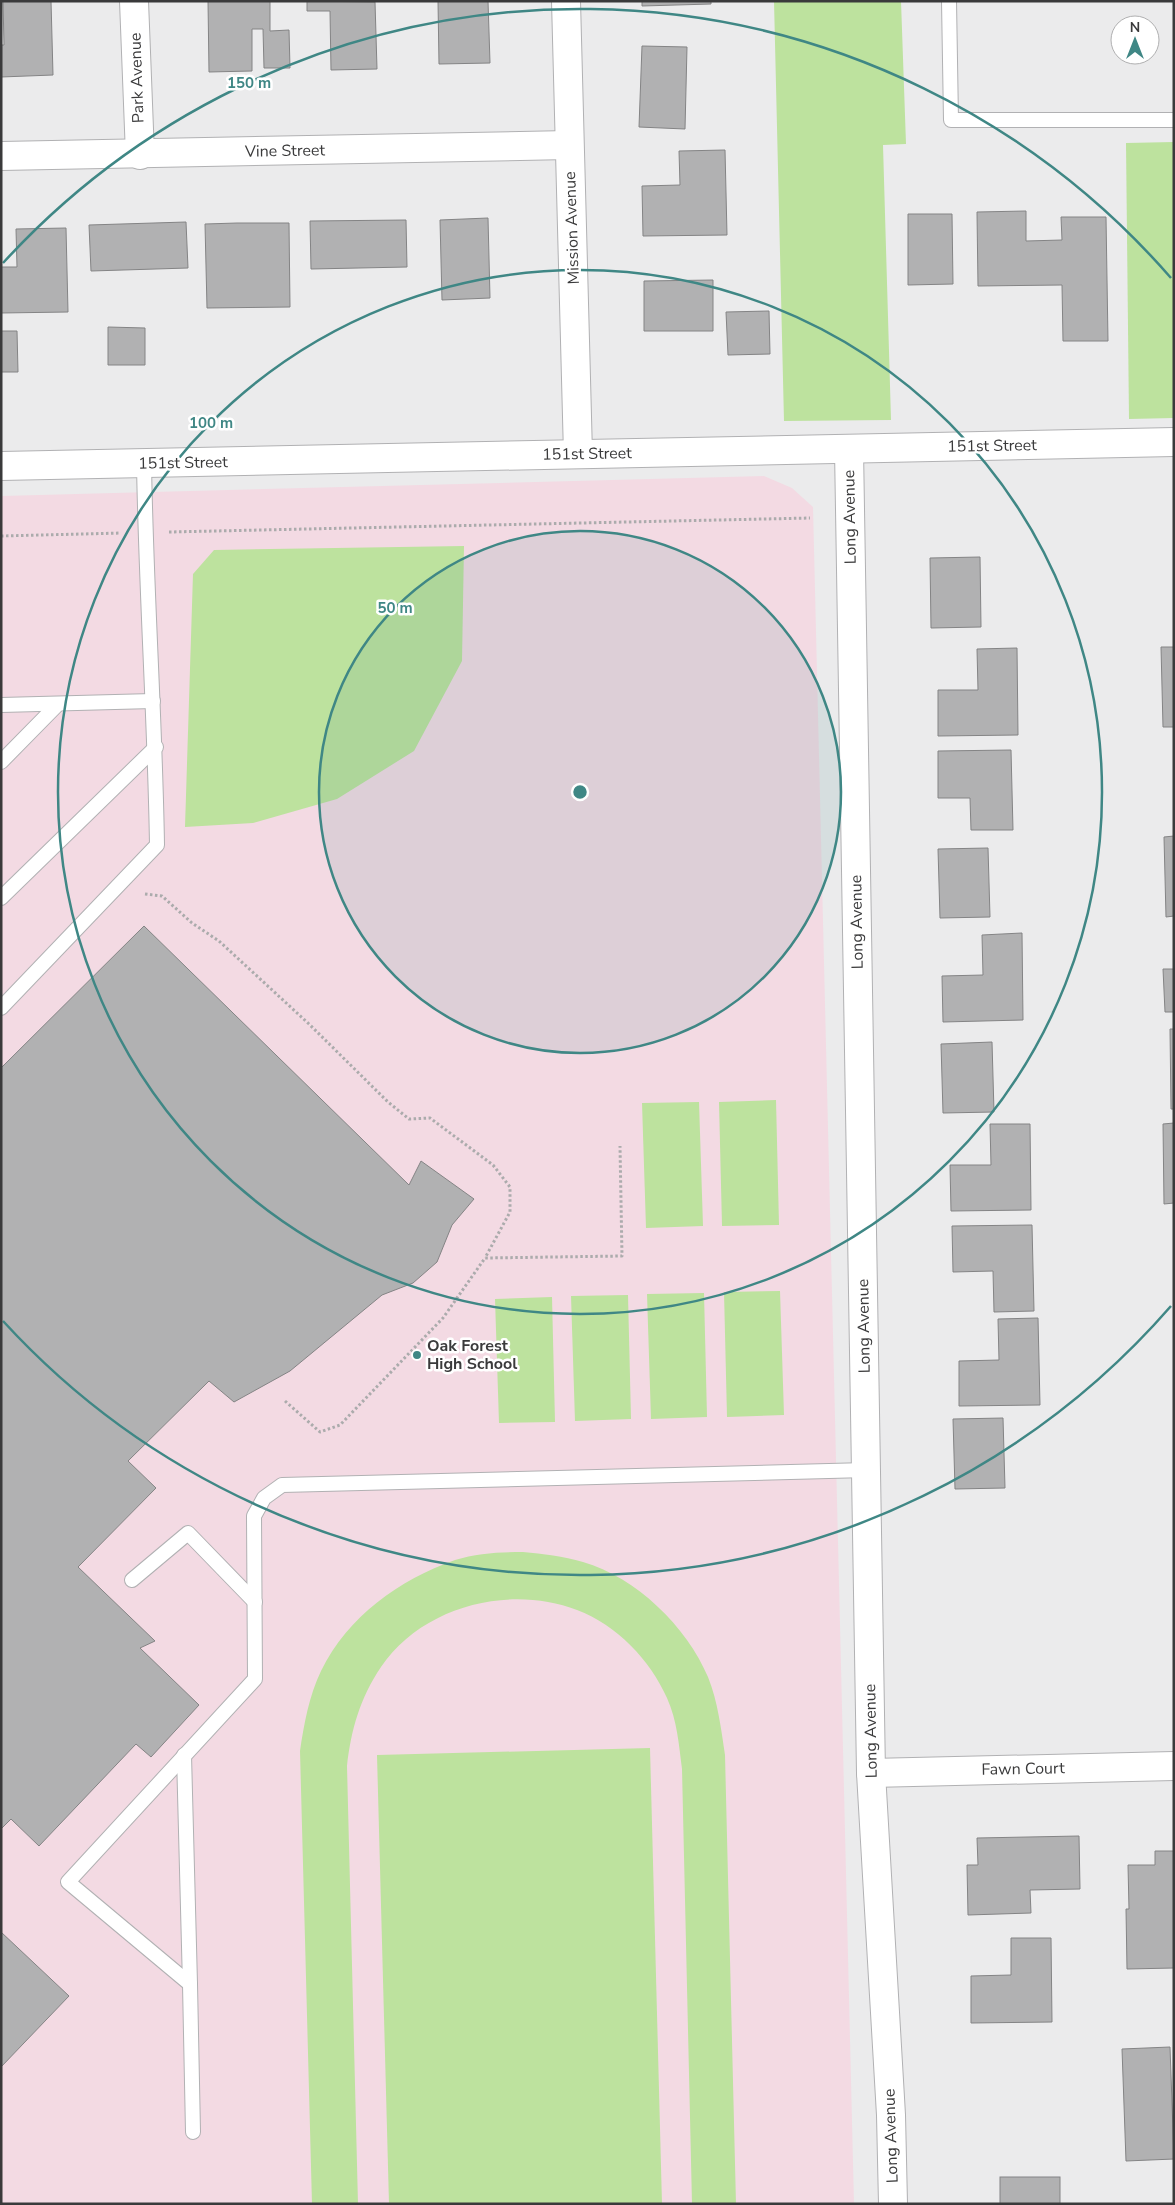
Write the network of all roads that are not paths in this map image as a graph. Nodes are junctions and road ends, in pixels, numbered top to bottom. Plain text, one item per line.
1 (134, 1) edge
2 (566, 1) edge
3 (949, 1) edge
4 (1174, 120) edge
5 (569, 145) junction
6 (140, 155) junction
7 (1, 156) edge
8 (1174, 442) edge
9 (849, 449) junction
10 (578, 454) junction
11 (144, 463) junction
12 (1, 466) edge
13 (153, 701) junction
14 (1, 705) edge
15 (57, 705) junction
16 (156, 747) junction
17 (1, 762) edge
18 (1, 898) edge
19 (1, 1008) edge
20 (867, 1470) junction
21 (132, 1580) dead end
22 (255, 1602) junction
23 (184, 1755) junction
24 (1174, 1766) edge
25 (871, 1773) junction
26 (190, 1984) junction
27 (193, 2132) dead end
28 (893, 2204) edge

1 - 6 street, Park Avenue
2 - 5 street, Mission Avenue
3 - 4 lane
5 - 6 street, Vine Street
5 - 10 street, Mission Avenue
6 - 7 street, Vine Street
8 - 9 street, 151st Street
9 - 10 street, 151st Street
9 - 20 street, Long Avenue
10 - 11 street, 151st Street
11 - 12 street, 151st Street
11 - 13 lane
13 - 15 lane
13 - 16 lane
14 - 15 lane
15 - 17 lane
16 - 18 lane
16 - 19 lane
20 - 22 lane
20 - 25 street, Long Avenue
21 - 22 lane
22 - 23 lane
23 - 26 lane
23 - 26 lane
24 - 25 street, Fawn Court
25 - 28 street, Long Avenue
26 - 27 lane

